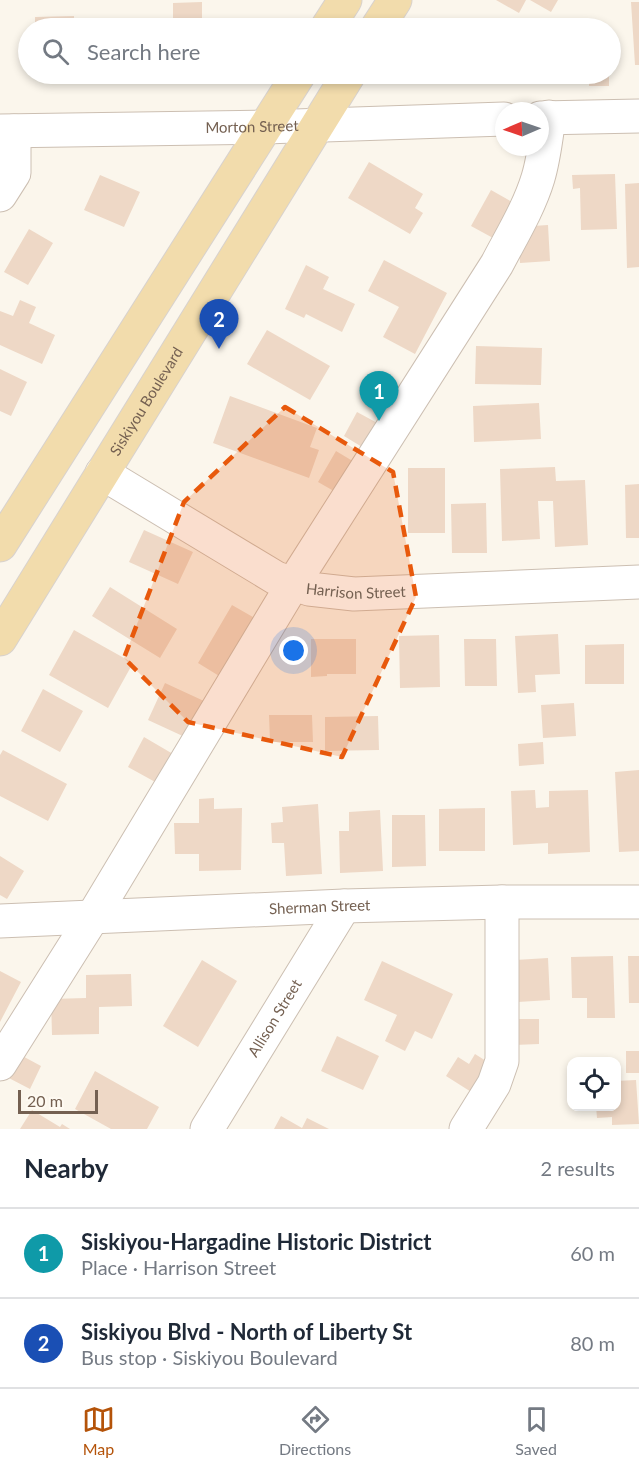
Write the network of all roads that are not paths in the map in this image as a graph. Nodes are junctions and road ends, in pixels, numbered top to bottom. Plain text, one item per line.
1 (345, 0) edge
2 (395, 0) edge
3 (333, 18) edge
4 (383, 18) edge
5 (293, 84) edge
6 (343, 84) edge
7 (639, 116) edge
8 (549, 118) edge
9 (495, 119) edge
10 (317, 125) junction
11 (265, 127) junction
12 (7, 131) edge
13 (544, 156) edge
14 (0, 195) edge
15 (102, 473) junction
16 (0, 545) edge
17 (639, 582) edge
18 (292, 584) junction
19 (0, 639) edge
20 (502, 902) junction
21 (639, 902) edge
22 (344, 906) junction
23 (92, 918) junction
24 (0, 921) edge
25 (0, 1064) edge
26 (207, 1129) edge
27 (466, 1129) edge

1 - 3 main road
2 - 4 main road
5 - 11 main road
6 - 10 main road, Siskiyou Boulevard
7 - 8 street
9 - 10 street, Morton Street
10 - 11 street, Morton Street
10 - 15 main road, Siskiyou Boulevard
11 - 12 street, Morton Street
11 - 16 main road
12 - 14 street
13 - 18 street
15 - 18 street, Harrison Street
15 - 19 main road, Siskiyou Boulevard
17 - 18 street, Harrison Street
18 - 23 street
20 - 21 street, Sherman Street
20 - 22 street, Sherman Street
20 - 27 street
22 - 23 street, Sherman Street
22 - 26 street, Allison Street
23 - 24 street, Sherman Street
23 - 25 street

